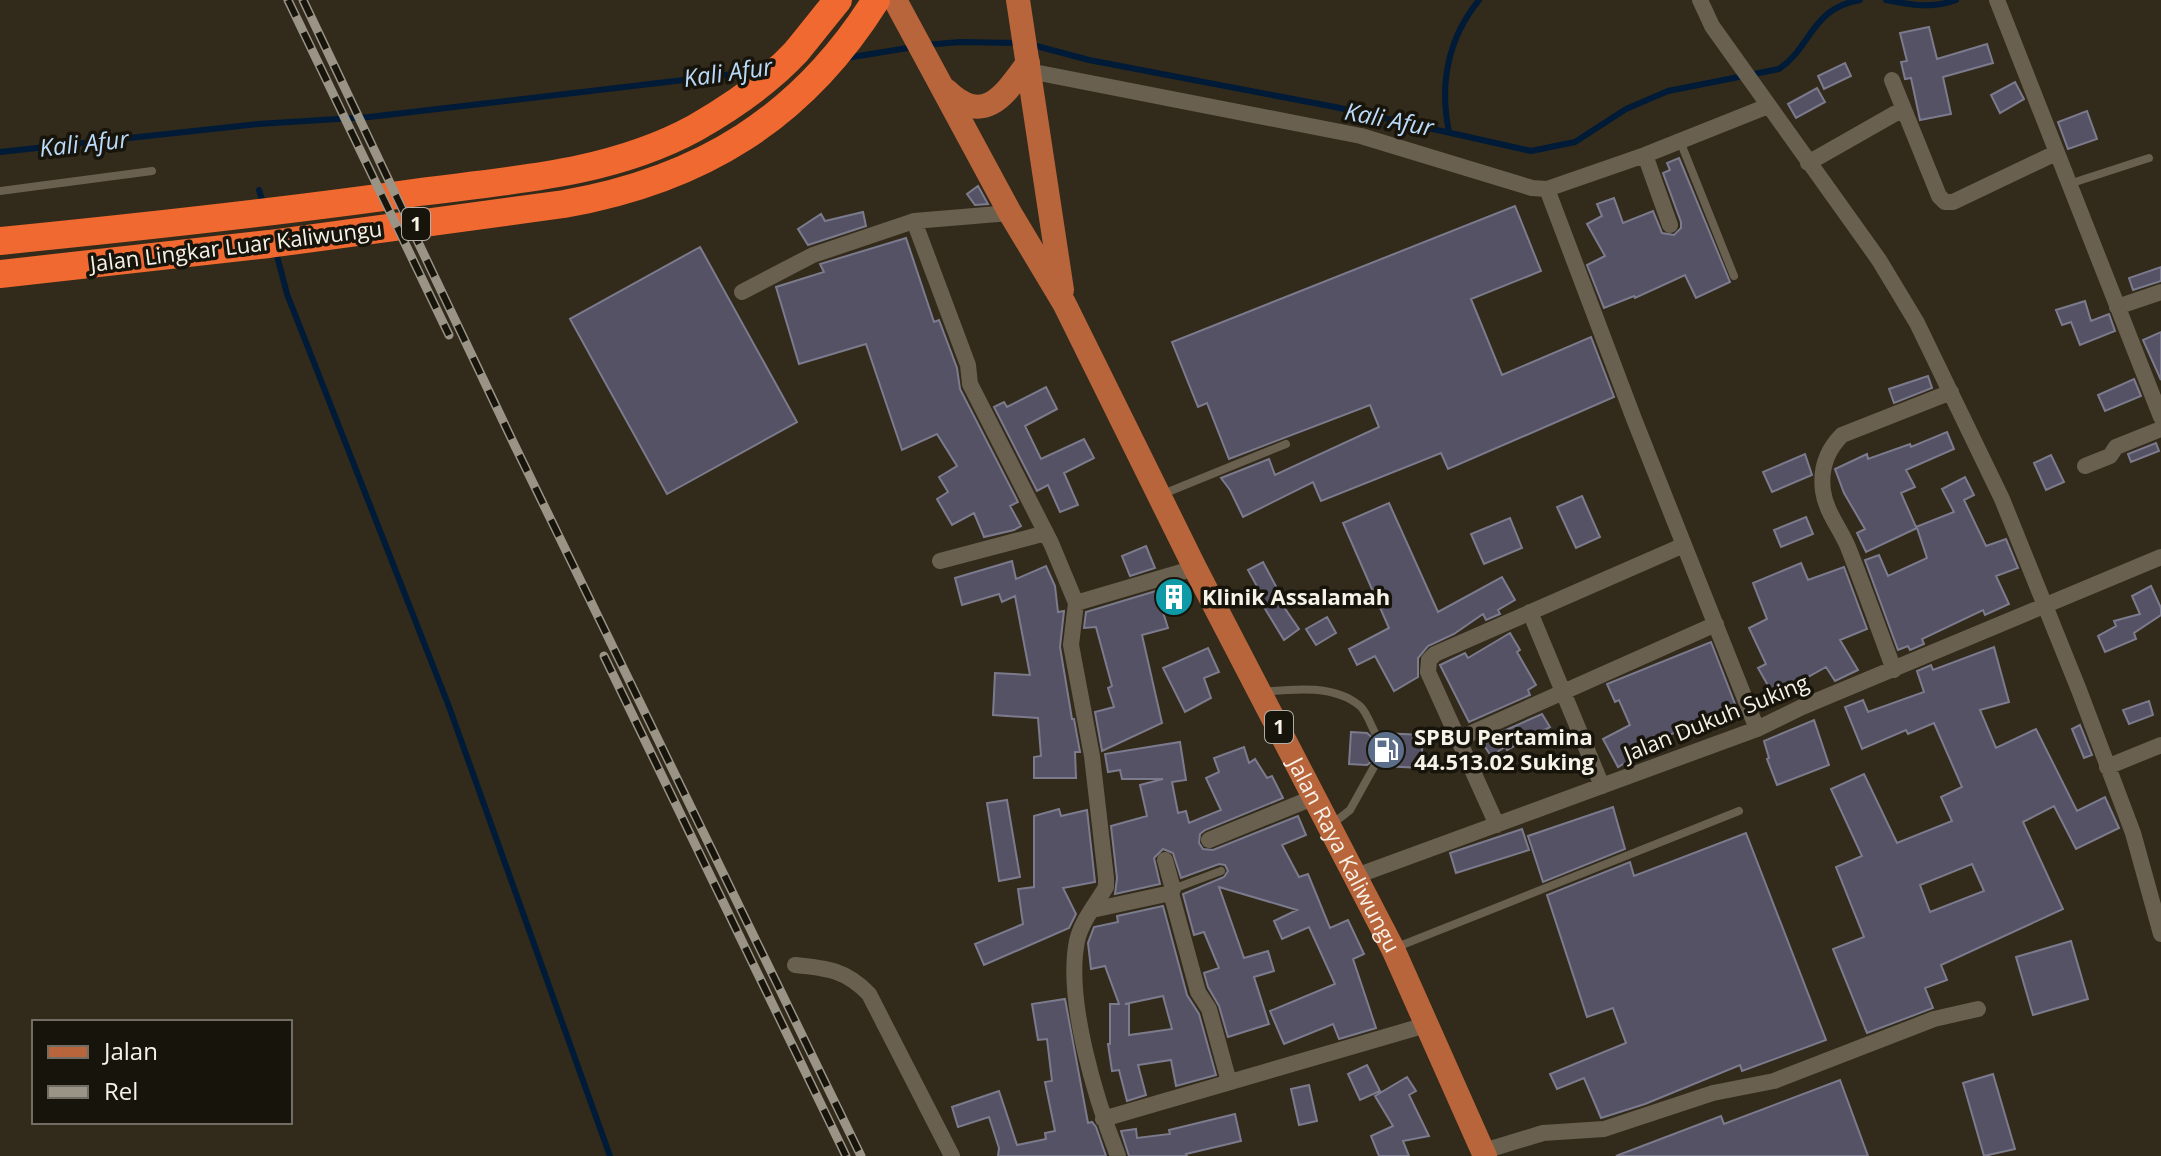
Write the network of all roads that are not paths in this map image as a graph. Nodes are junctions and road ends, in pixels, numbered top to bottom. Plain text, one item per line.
1 (838, 0) edge
2 (876, 0) edge
3 (895, 0) edge
4 (1018, 0) edge
5 (1700, 0) edge
6 (1997, 0) edge
7 (1027, 57) junction
8 (1892, 80) dead end
9 (942, 87) junction
10 (1768, 106) junction
11 (1903, 109) junction
12 (1680, 141) junction
13 (2056, 153) junction
14 (1645, 155) junction
15 (2149, 158) dead end
16 (1808, 163) junction
17 (152, 171) dead end
18 (2069, 184) junction
19 (1547, 189) junction
20 (0, 191) edge
21 (1010, 213) junction
22 (914, 221) junction
23 (1670, 225) dead end
24 (0, 241) edge
25 (0, 274) edge
26 (1734, 276) dead end
27 (742, 292) dead end
28 (2161, 292) edge
29 (1064, 303) junction
30 (2117, 307) junction
31 (1951, 392) junction
32 (2159, 408) edge
33 (2161, 429) edge
34 (1286, 444) dead end
35 (2085, 466) dead end
36 (1159, 495) junction
37 (1046, 533) junction
38 (1684, 545) junction
39 (2161, 557) edge
40 (940, 561) dead end
41 (1195, 568) junction
42 (1076, 603) junction
43 (2044, 608) junction
44 (1530, 612) junction
45 (1716, 624) junction
46 (1894, 670) junction
47 (1563, 691) junction
48 (1261, 692) junction
49 (1757, 729) junction
50 (1375, 733) dead end
51 (1458, 739) junction
52 (2161, 745) edge
53 (1375, 765) dead end
54 (2107, 767) junction
55 (1602, 786) junction
56 (1315, 797) junction
57 (1739, 811) dead end
58 (1497, 825) junction
59 (1330, 827) junction
60 (1209, 840) dead end
61 (1165, 860) dead end
62 (1221, 871) dead end
63 (1356, 876) junction
64 (1172, 891) junction
65 (1092, 910) junction
66 (2161, 934) edge
67 (1393, 949) junction
68 (795, 965) dead end
69 (1978, 1009) dead end
70 (1426, 1025) junction
71 (1229, 1082) junction
72 (1103, 1119) junction
73 (1484, 1154) edge
74 (952, 1156) edge
75 (1118, 1156) edge

1 - 24 highway, Jalan Lingkar Luar Kaliwungu / 1
2 - 25 highway, Jalan Lingkar Luar Kaliwungu / 1
3 - 9 main road, 1
4 - 7 main road, 1
5 - 10 street
6 - 13 street
7 - 9 main road
7 - 19 street
7 - 29 main road, 1
8 - 11 street
9 - 21 main road, 1
10 - 12 street
10 - 16 street
11 - 13 street
11 - 16 street
12 - 14 street
12 - 26 lane
13 - 18 street
14 - 19 street
14 - 23 street
15 - 18 lane
16 - 31 street
17 - 20 lane
18 - 30 street
19 - 38 street
21 - 22 street
21 - 29 main road, 1
22 - 27 street
22 - 37 street
28 - 30 street
29 - 36 main road, Jalan Raya Kaliwungu / 1
30 - 32 street
31 - 43 street
31 - 46 street
33 - 35 street
34 - 36 lane
36 - 41 main road, Jalan Raya Kaliwungu / 1
37 - 40 street
37 - 42 street
38 - 44 street
38 - 45 street
39 - 43 street, Jalan Dukuh Suking
41 - 42 street
41 - 48 main road, Jalan Raya Kaliwungu / 1
42 - 65 street
43 - 46 street, Jalan Dukuh Suking
43 - 54 street
44 - 47 street
44 - 51 street
45 - 47 street
45 - 49 street
46 - 49 street, Jalan Dukuh Suking
47 - 51 street
47 - 55 street
48 - 50 lane
48 - 56 main road, Jalan Raya Kaliwungu / 1
49 - 55 street, Jalan Dukuh Suking
51 - 58 street
52 - 54 street
53 - 59 lane
54 - 66 street
55 - 58 street, Jalan Dukuh Suking
56 - 59 main road, Jalan Raya Kaliwungu / 1
56 - 60 street
57 - 67 lane
58 - 63 street, Jalan Dukuh Suking
59 - 63 main road, Jalan Raya Kaliwungu / 1
61 - 64 street
62 - 64 lane
63 - 67 main road, Jalan Raya Kaliwungu / 1
64 - 65 street
64 - 71 street
65 - 72 street
67 - 70 main road, Jalan Raya Kaliwungu / 1
68 - 74 street
69 - 73 street
70 - 71 street
70 - 73 main road, Jalan Raya Kaliwungu / 1
71 - 72 street
72 - 75 street

